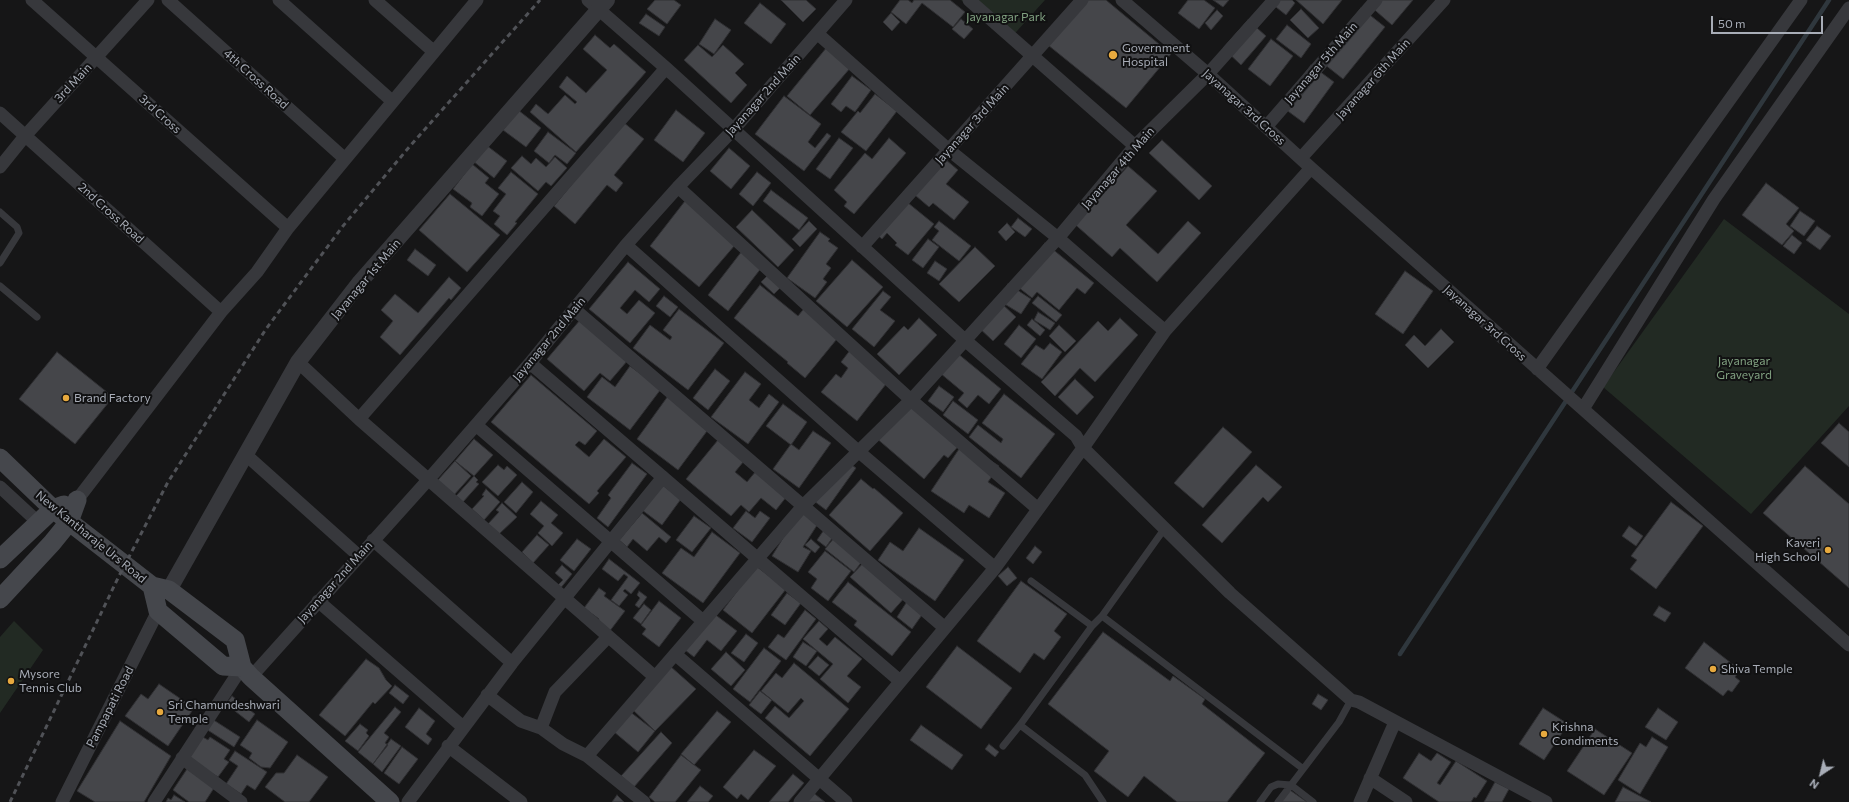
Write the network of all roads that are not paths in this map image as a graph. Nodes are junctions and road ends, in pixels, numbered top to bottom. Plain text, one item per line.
1 (32, 0) edge
2 (148, 0) edge
3 (168, 0) edge
4 (279, 0) edge
5 (375, 0) edge
6 (846, 0) edge
7 (969, 0) edge
8 (1082, 0) edge
9 (1122, 0) edge
10 (1274, 0) edge
11 (1376, 0) edge
12 (1444, 0) edge
13 (1801, 0) edge
14 (471, 2) edge
15 (598, 3) edge
16 (1849, 8) edge
17 (818, 34) junction
18 (433, 51) junction
19 (1033, 56) junction
20 (97, 58) junction
21 (666, 68) junction
22 (1208, 74) junction
23 (392, 101) junction
24 (0, 113) edge
25 (1266, 127) junction
26 (733, 130) junction
27 (25, 136) junction
28 (1135, 146) junction
29 (949, 150) junction
30 (344, 158) junction
31 (1301, 158) junction
32 (0, 167) edge
33 (1311, 168) junction
34 (678, 187) junction
35 (0, 212) edge
36 (288, 228) junction
37 (1058, 238) junction
38 (626, 245) junction
39 (862, 247) junction
40 (0, 263) edge
41 (0, 286) edge
42 (574, 309) junction
43 (221, 312) junction
44 (37, 317) dead end
45 (1165, 331) junction
46 (966, 341) junction
47 (298, 362) junction
48 (530, 363) junction
49 (1537, 369) junction
50 (912, 400) junction
51 (1583, 409) junction
52 (359, 419) junction
53 (476, 424) junction
54 (1083, 448) junction
55 (858, 451) junction
56 (245, 454) junction
57 (0, 458) edge
58 (663, 477) junction
59 (428, 480) junction
60 (0, 487) edge
61 (77, 500) junction
62 (803, 506) junction
63 (53, 509) junction
64 (1038, 509) junction
65 (39, 522) junction
66 (69, 522) junction
67 (1165, 528) junction
68 (373, 540) junction
69 (610, 541) junction
70 (359, 556) junction
71 (0, 559) edge
72 (758, 559) junction
73 (995, 568) junction
74 (1031, 581) dead end
75 (160, 588) junction
76 (0, 599) edge
77 (564, 599) junction
78 (318, 601) junction
79 (158, 611) junction
80 (1102, 616) junction
81 (703, 621) junction
82 (1092, 626) junction
83 (945, 628) junction
84 (608, 637) junction
85 (1849, 645) edge
86 (675, 654) junction
87 (512, 663) junction
88 (247, 672) junction
89 (655, 677) junction
90 (900, 681) junction
91 (487, 695) junction
92 (1355, 701) junction
93 (1392, 720) junction
94 (1020, 725) junction
95 (463, 727) junction
96 (541, 728) junction
97 (448, 746) junction
98 (1003, 746) dead end
99 (587, 756) junction
100 (182, 758) junction
101 (1302, 768) junction
102 (1370, 778) junction
103 (819, 779) junction
104 (1291, 785) junction
105 (62, 802) edge
106 (154, 802) edge
107 (241, 802) edge
108 (390, 802) edge
109 (408, 802) edge
110 (521, 802) edge
111 (644, 802) edge
112 (800, 802) edge
113 (846, 802) edge
114 (1103, 802) edge
115 (1260, 802) edge
116 (1278, 802) edge
117 (1314, 802) edge
118 (1360, 802) edge
119 (1406, 802) edge
120 (1546, 802) edge

1 - 20 street, 3rd Cross
2 - 20 street, 3rd Main
3 - 30 street, 4th Cross Road
4 - 23 street
5 - 18 street
6 - 17 street, Jayanagar 2nd Main
7 - 19 street
8 - 19 street, Jayanagar 3rd Main
9 - 22 street, Jayanagar 3rd Cross
10 - 22 street, Jayanagar 4th Main
11 - 25 street, Jayanagar 5th Main
12 - 31 street, Jayanagar 6th Main
13 - 49 street
14 - 18 street
15 - 21 street
15 - 47 street, Jayanagar 1st Main
16 - 51 street
17 - 26 street, Jayanagar 2nd Main
17 - 29 street
18 - 23 street
19 - 28 street
19 - 29 street, Jayanagar 3rd Main
20 - 27 street, 3rd Main
20 - 36 street, 3rd Cross
21 - 26 street
21 - 52 street
22 - 25 street, Jayanagar 3rd Cross
22 - 28 street, Jayanagar 4th Main
23 - 30 street
24 - 27 street, 2nd Cross Road
25 - 31 street, Jayanagar 3rd Cross
26 - 34 street, Jayanagar 2nd Main
26 - 39 street
27 - 32 street, 3rd Main
27 - 43 street, 2nd Cross Road
28 - 37 street, Jayanagar 4th Main
29 - 37 street
29 - 39 street, Jayanagar 3rd Main
30 - 36 street
31 - 33 street, Jayanagar 3rd Cross
33 - 45 street
33 - 49 street, Jayanagar 3rd Cross
34 - 38 street, Jayanagar 2nd Main
34 - 50 street
35 - 40 lane
36 - 43 street
37 - 45 street
37 - 46 street, Jayanagar 4th Main
38 - 42 street, Jayanagar 2nd Main
38 - 55 street
39 - 46 street
41 - 44 lane
42 - 48 street, Jayanagar 2nd Main
42 - 62 street
43 - 61 street
45 - 54 street
46 - 50 street, Jayanagar 4th Main
46 - 54 street
47 - 52 street
47 - 56 street, Jayanagar 1st Main
48 - 53 street, Jayanagar 2nd Main
48 - 58 street
49 - 51 street, Jayanagar 3rd Cross
50 - 55 street, Jayanagar 4th Main
50 - 64 street
51 - 85 street, Jayanagar 3rd Cross
52 - 59 street
53 - 59 street, Jayanagar 2nd Main
53 - 69 street
54 - 64 street
54 - 67 street
55 - 62 street, Jayanagar 4th Main
55 - 73 street
56 - 70 street
56 - 75 street, Jayanagar 1st Main
57 - 63 main road, New Kantharaje Urs Road
58 - 69 street
58 - 72 street
59 - 68 street, Jayanagar 2nd Main
59 - 77 street
60 - 65 street
61 - 63 main road
61 - 66 main road
62 - 72 street, Jayanagar 4th Main
62 - 83 street
63 - 65 main road
63 - 66 main road, New Kantharaje Urs Road
64 - 73 street
65 - 71 main road
66 - 75 main road, New Kantharaje Urs Road
66 - 76 main road
67 - 80 lane
67 - 92 street
68 - 70 street, Jayanagar 2nd Main
68 - 87 street
69 - 77 street
69 - 81 street
70 - 78 street, Jayanagar 2nd Main
72 - 81 street, Jayanagar 4th Main
72 - 90 street
73 - 83 street
74 - 82 lane
75 - 79 main road, New Kantharaje Urs Road
75 - 88 main road
77 - 84 street
77 - 87 street
78 - 88 street, Jayanagar 2nd Main
78 - 95 street
79 - 88 main road
79 - 105 street, Pampapati Road
80 - 82 lane
80 - 101 lane
81 - 86 street, Jayanagar 4th Main
82 - 94 lane
83 - 90 street
84 - 89 street
84 - 96 street
86 - 89 street, Jayanagar 4th Main
86 - 103 street
87 - 91 street
88 - 100 street, Jayanagar 2nd Main
88 - 108 main road
89 - 99 street, Jayanagar 4th Main
90 - 103 street
91 - 95 street
91 - 96 street
92 - 93 street
92 - 101 lane
93 - 102 street
93 - 120 street
94 - 98 lane
94 - 114 lane
95 - 97 street
96 - 99 street
97 - 109 street
97 - 110 street
99 - 111 street
100 - 106 street, Jayanagar 2nd Main
100 - 107 street
101 - 104 lane
102 - 118 street
102 - 119 street
103 - 112 street
103 - 113 street
104 - 115 lane
104 - 116 lane
104 - 117 lane

